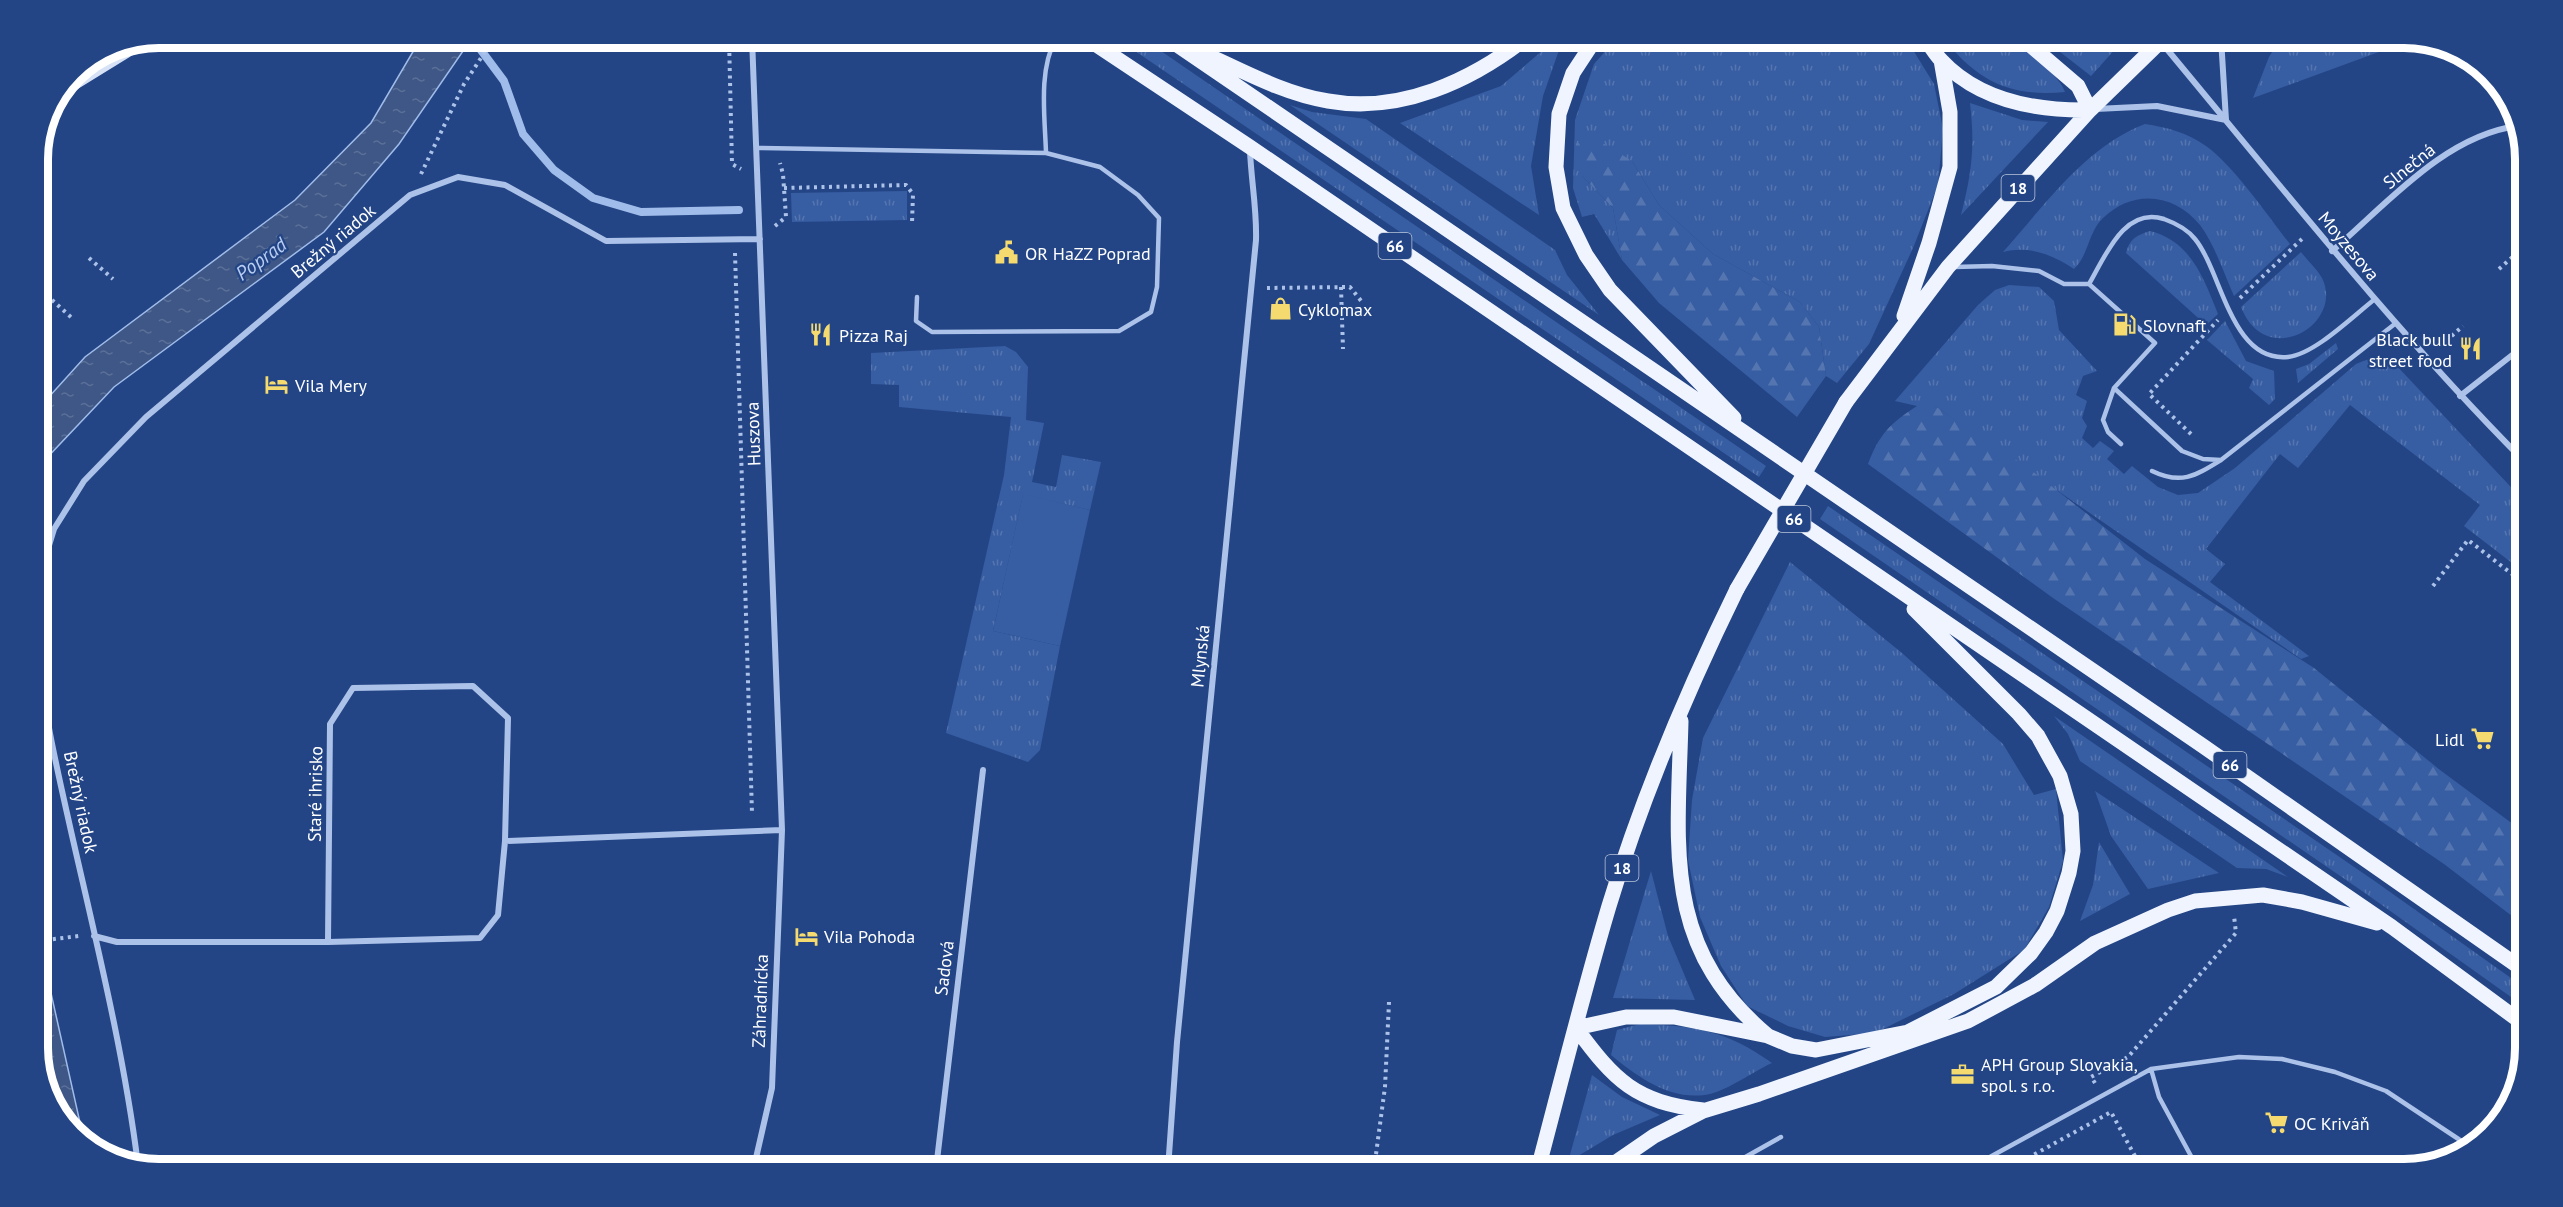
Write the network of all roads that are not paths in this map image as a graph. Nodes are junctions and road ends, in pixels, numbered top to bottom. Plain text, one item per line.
1 (752, 48) edge
2 (1050, 48) edge
3 (1101, 48) edge
4 (1182, 48) edge
5 (1191, 48) edge
6 (1512, 48) edge
7 (1589, 48) edge
8 (1932, 48) edge
9 (2034, 48) edge
10 (2152, 48) edge
11 (2168, 48) edge
12 (2222, 48) edge
13 (123, 54) edge
14 (1941, 60) junction
15 (84, 78) edge
16 (2090, 110) junction
17 (2226, 120) junction
18 (2510, 127) edge
19 (1250, 147) junction
20 (757, 148) junction
21 (1046, 153) junction
22 (760, 239) junction
23 (2332, 251) junction
24 (1948, 267) junction
25 (2089, 284) junction
26 (917, 297) dead end
27 (2375, 299) junction
28 (2396, 323) junction
29 (1900, 328) junction
30 (2515, 353) edge
31 (2114, 388) junction
32 (2460, 396) junction
33 (1760, 443) junction
34 (2121, 444) dead end
35 (2515, 452) edge
36 (2221, 460) junction
37 (2152, 471) dead end
38 (48, 548) edge
39 (1886, 582) junction
40 (1681, 712) junction
41 (48, 718) edge
42 (983, 770) dead end
43 (782, 830) junction
44 (506, 841) junction
45 (2391, 927) junction
46 (94, 936) junction
47 (328, 942) junction
48 (2515, 963) edge
49 (2515, 1017) edge
50 (1576, 1028) junction
51 (1768, 1036) junction
52 (2151, 1069) junction
53 (1703, 1110) junction
54 (1781, 1137) dead end
55 (2463, 1142) edge
56 (137, 1157) edge
57 (756, 1158) edge
58 (937, 1159) edge
59 (1169, 1159) edge
60 (1541, 1159) edge
61 (1622, 1159) edge
62 (1743, 1159) edge
63 (1988, 1159) edge
64 (2192, 1159) edge

1 - 20 street, Huszova
2 - 21 lane
3 - 19 main road, 66
4 - 33 main road, 66
5 - 6 main road
7 - 33 main road
8 - 14 main road
9 - 16 main road
10 - 16 main road, 18
11 - 17 street, Moyzesova
12 - 17 street
13 - 15 street
14 - 16 main road
14 - 29 main road
16 - 17 street
16 - 24 main road, 18
17 - 23 street, Moyzesova
18 - 23 street, Slnečná
19 - 39 main road, 66
19 - 59 street, Mlynská
20 - 21 lane
20 - 22 street, Huszova
21 - 26 lane
22 - 38 street, Brežný riadok
22 - 43 street, Huszova
23 - 27 street, Moyzesova
24 - 25 lane
24 - 29 main road, 18
25 - 27 lane
25 - 31 lane
27 - 28 street, Moyzesova
28 - 32 street, Moyzesova
28 - 36 lane
29 - 40 main road, 18, bridge
30 - 32 street
31 - 34 lane
31 - 36 lane
32 - 35 street, Moyzesova
33 - 48 main road, 66
36 - 37 lane
39 - 45 main road, 66
39 - 51 main road
40 - 50 main road, 18
40 - 51 main road
41 - 46 street, Brežný riadok
42 - 58 street, Sadová
43 - 44 street
43 - 57 street, Záhradnícka
44 - 47 street, Staré ihrisko
44 - 47 street, Staré ihrisko
45 - 49 main road, 66
45 - 53 main road
46 - 47 street
46 - 56 street, Brežný riadok
50 - 51 main road
50 - 53 main road
50 - 60 main road, 18
52 - 55 lane
52 - 63 lane
52 - 64 lane
53 - 61 main road
54 - 62 lane

